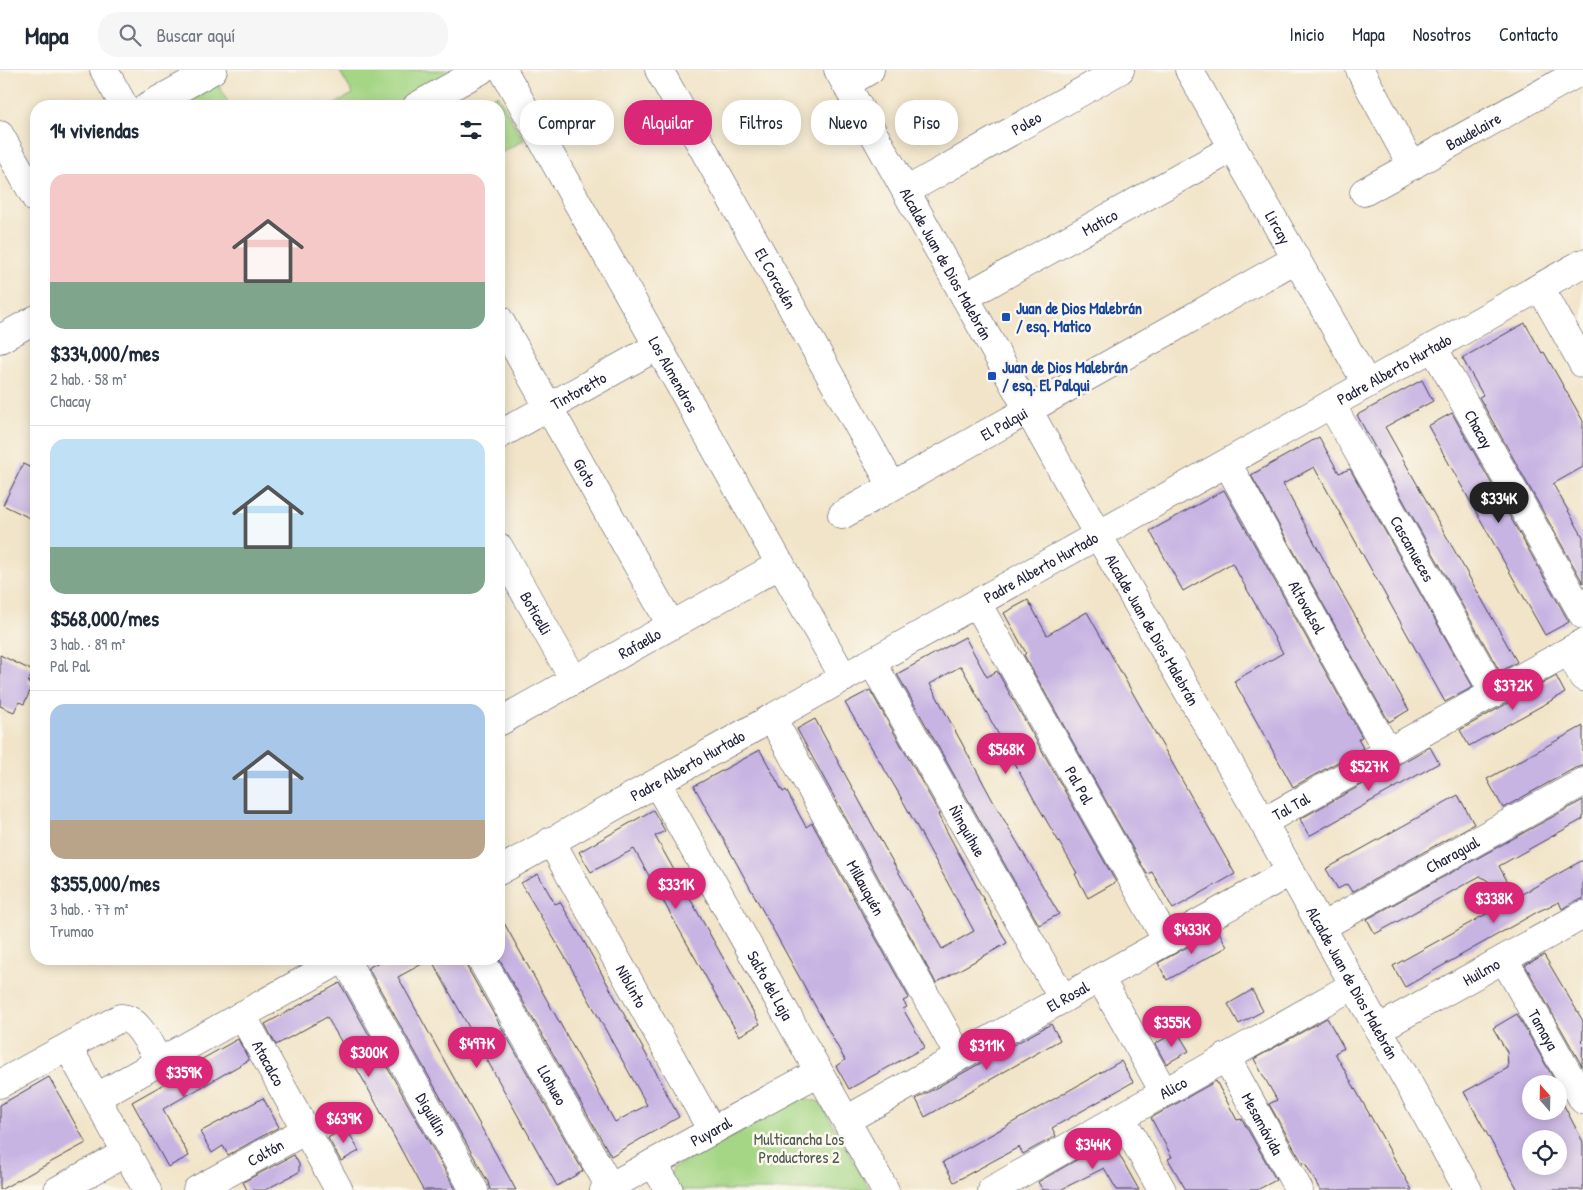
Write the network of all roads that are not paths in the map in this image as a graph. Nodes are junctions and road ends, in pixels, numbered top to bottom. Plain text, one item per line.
1 (104, 70) edge
2 (213, 70) edge
3 (481, 70) edge
4 (503, 70) edge
5 (659, 70) edge
6 (870, 70) edge
7 (1120, 70) edge
8 (1189, 70) edge
9 (1360, 70) edge
10 (1583, 70) edge
11 (842, 77) edge
12 (121, 100) edge
13 (159, 100) edge
14 (428, 100) edge
15 (0, 135) edge
16 (1233, 148) junction
17 (1412, 166) junction
18 (30, 172) edge
19 (906, 191) junction
20 (1364, 192) dead end
21 (1296, 259) junction
22 (1583, 263) edge
23 (1540, 287) junction
24 (965, 297) junction
25 (30, 322) edge
26 (505, 330) edge
27 (0, 339) edge
28 (658, 346) junction
29 (1433, 347) junction
30 (1583, 364) edge
31 (1367, 384) junction
32 (1331, 404) junction
33 (549, 407) junction
34 (1028, 410) junction
35 (505, 433) edge
36 (1227, 463) junction
37 (892, 486) junction
38 (842, 514) dead end
39 (1098, 535) junction
40 (505, 558) edge
41 (781, 564) junction
42 (977, 603) junction
43 (1583, 615) edge
44 (671, 625) junction
45 (1576, 647) edge
46 (872, 662) junction
47 (1583, 677) edge
48 (844, 678) junction
49 (574, 680) junction
50 (1494, 693) junction
51 (772, 718) junction
52 (505, 719) edge
53 (1388, 752) junction
54 (1583, 782) edge
55 (657, 783) junction
56 (1263, 822) junction
57 (551, 842) junction
58 (505, 868) edge
59 (1290, 872) junction
60 (1583, 916) edge
61 (1321, 926) junction
62 (1167, 941) junction
63 (1504, 959) junction
64 (332, 965) edge
65 (346, 965) edge
66 (484, 965) edge
67 (1100, 978) junction
68 (1354, 985) junction
69 (1064, 999) junction
70 (242, 1015) junction
71 (1378, 1029) junction
72 (68, 1046) junction
73 (959, 1056) junction
74 (1226, 1057) junction
75 (158, 1062) junction
76 (819, 1072) junction
77 (0, 1084) edge
78 (1164, 1092) junction
79 (97, 1097) junction
80 (1583, 1100) edge
81 (1121, 1117) junction
82 (846, 1120) junction
83 (306, 1130) junction
84 (712, 1131) junction
85 (126, 1152) junction
86 (653, 1163) junction
87 (1023, 1182) edge
88 (607, 1188) edge
89 (58, 1190) edge
90 (147, 1190) edge
91 (197, 1190) edge
92 (340, 1190) edge
93 (474, 1190) edge
94 (669, 1190) edge
95 (885, 1190) edge
96 (992, 1190) edge
97 (1162, 1190) edge
98 (1300, 1190) edge
99 (1468, 1190) edge

1 - 12 street
2 - 13 street
3 - 14 street
4 - 28 street, Los Almendros
5 - 37 street, El Corcolén
6 - 11 street
7 - 19 street, Poleo
8 - 16 street, Lircay
9 - 17 street
10 - 17 street, Baudelaire
11 - 19 street, Alcalde Juan de Dios Malebrán
15 - 18 street
16 - 21 street, Lircay
16 - 24 street, Matico
17 - 20 street, Baudelaire
19 - 24 street, Alcalde Juan de Dios Malebrán
21 - 31 street, Lircay
21 - 34 street, El Palqui
22 - 23 street, Padre Alberto Hurtado
23 - 29 street, Padre Alberto Hurtado
23 - 30 street
24 - 34 street, Alcalde Juan de Dios Malebrán
25 - 27 street
26 - 33 street, Gioto
28 - 33 street, Tintoretto
28 - 41 street, Los Almendros
29 - 31 street, Padre Alberto Hurtado
29 - 43 street, Chacay
31 - 32 street, Padre Alberto Hurtado
32 - 36 street, Padre Alberto Hurtado
32 - 50 street, Cascanueces
33 - 35 street, Tintoretto
33 - 44 street, Gioto
34 - 37 street, El Palqui
34 - 39 street, Alcalde Juan de Dios Malebrán
36 - 39 street, Padre Alberto Hurtado
36 - 53 street, Altovalsol
37 - 38 street, El Palqui
39 - 42 street, Padre Alberto Hurtado
39 - 56 street, Alcalde Juan de Dios Malebrán
40 - 49 street, Boticelli
41 - 44 street, Rafaello
41 - 48 street, Los Almendros
42 - 46 street, Padre Alberto Hurtado
42 - 62 street, Pal Pal
44 - 49 street, Rafaello
45 - 47 street
45 - 50 street, Tal Tal
46 - 48 street, Padre Alberto Hurtado
46 - 69 street, Ñinquihue
48 - 51 street, Padre Alberto Hurtado
49 - 52 street, Rafaello
50 - 53 street, Tal Tal
51 - 55 street, Padre Alberto Hurtado
51 - 73 street, Millauquén
53 - 56 street, Tal Tal
54 - 61 street, Charagual
55 - 57 street, Padre Alberto Hurtado
55 - 76 street, Salto del Laja
56 - 59 street, Alcalde Juan de Dios Malebrán
57 - 58 street, Padre Alberto Hurtado
57 - 84 street, Niblinto
59 - 61 street, Alcalde Juan de Dios Malebrán
59 - 62 street, El Rosal
60 - 63 street, Huilmo
61 - 68 street, Alcalde Juan de Dios Malebrán
62 - 67 street, El Rosal
63 - 71 street, Huilmo
63 - 80 street, Tamaya
64 - 70 street
65 - 93 street, Diguillín
66 - 88 street, Llohueo
67 - 69 street, El Rosal
67 - 78 street
68 - 71 street, Alcalde Juan de Dios Malebrán
68 - 74 street, Alico
69 - 73 street, El Rosal
70 - 75 street
70 - 83 street, Atacalco
71 - 99 street, Alcalde Juan de Dios Malebrán
72 - 75 street
72 - 77 street
72 - 79 street
73 - 82 street, El Rosal
74 - 78 street, Alico
74 - 98 street, Mesamávida
75 - 79 street
76 - 82 street, Salto del Laja
76 - 84 street, Puyaral
78 - 81 street, Alico
79 - 85 street
81 - 87 street, Alico
81 - 97 street
82 - 95 street, Salto del Laja
83 - 91 street, Coltón
83 - 92 street, Atacalco
84 - 86 street, Puyaral
85 - 89 street
85 - 90 street
86 - 88 street, Puyaral
86 - 94 street
87 - 96 street, Alico

